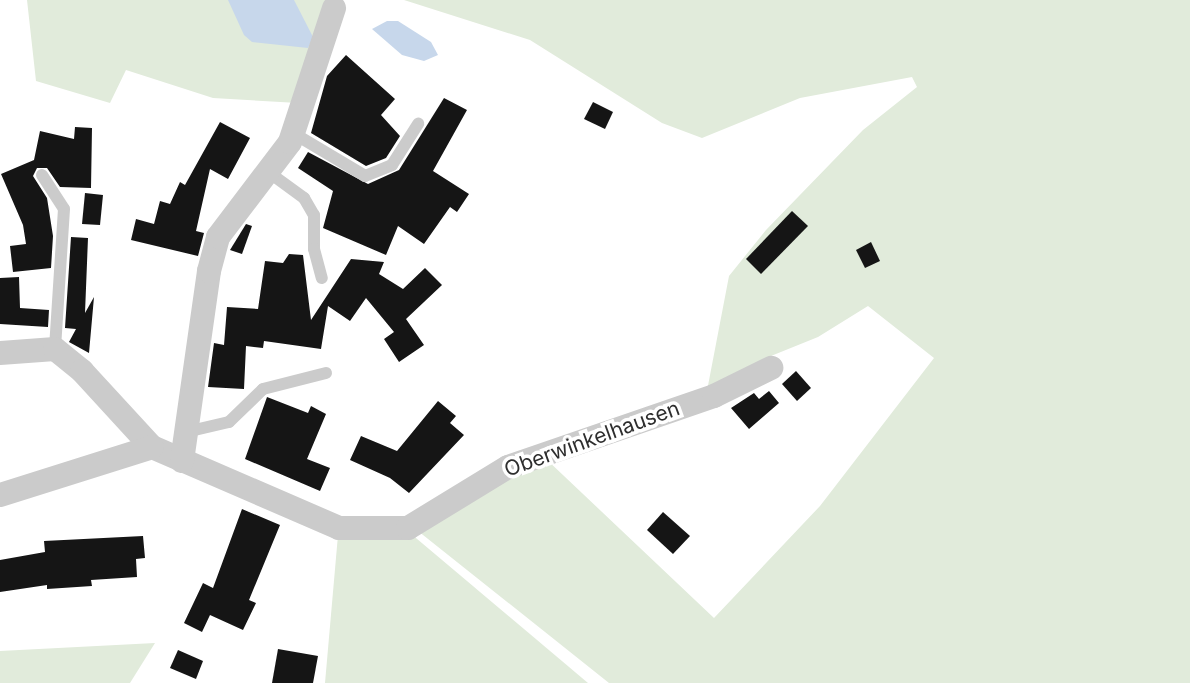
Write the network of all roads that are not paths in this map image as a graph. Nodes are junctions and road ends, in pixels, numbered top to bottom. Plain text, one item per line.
1 (334, 8) dead end
2 (418, 124) dead end
3 (293, 134) junction
4 (267, 171) junction
5 (43, 174) dead end
6 (322, 278) dead end
7 (55, 349) junction
8 (0, 353) edge
9 (771, 368) dead end
10 (326, 373) dead end
11 (186, 432) junction
12 (152, 447) junction
13 (182, 461) junction
14 (0, 495) edge

1 - 3 street
2 - 3 lane
3 - 4 street
4 - 6 lane
4 - 11 street
5 - 7 lane
7 - 8 street
7 - 12 street, Oberwinkelhausen
9 - 13 street, Oberwinkelhausen
10 - 11 lane
11 - 13 street
12 - 13 street, Oberwinkelhausen
12 - 14 street

